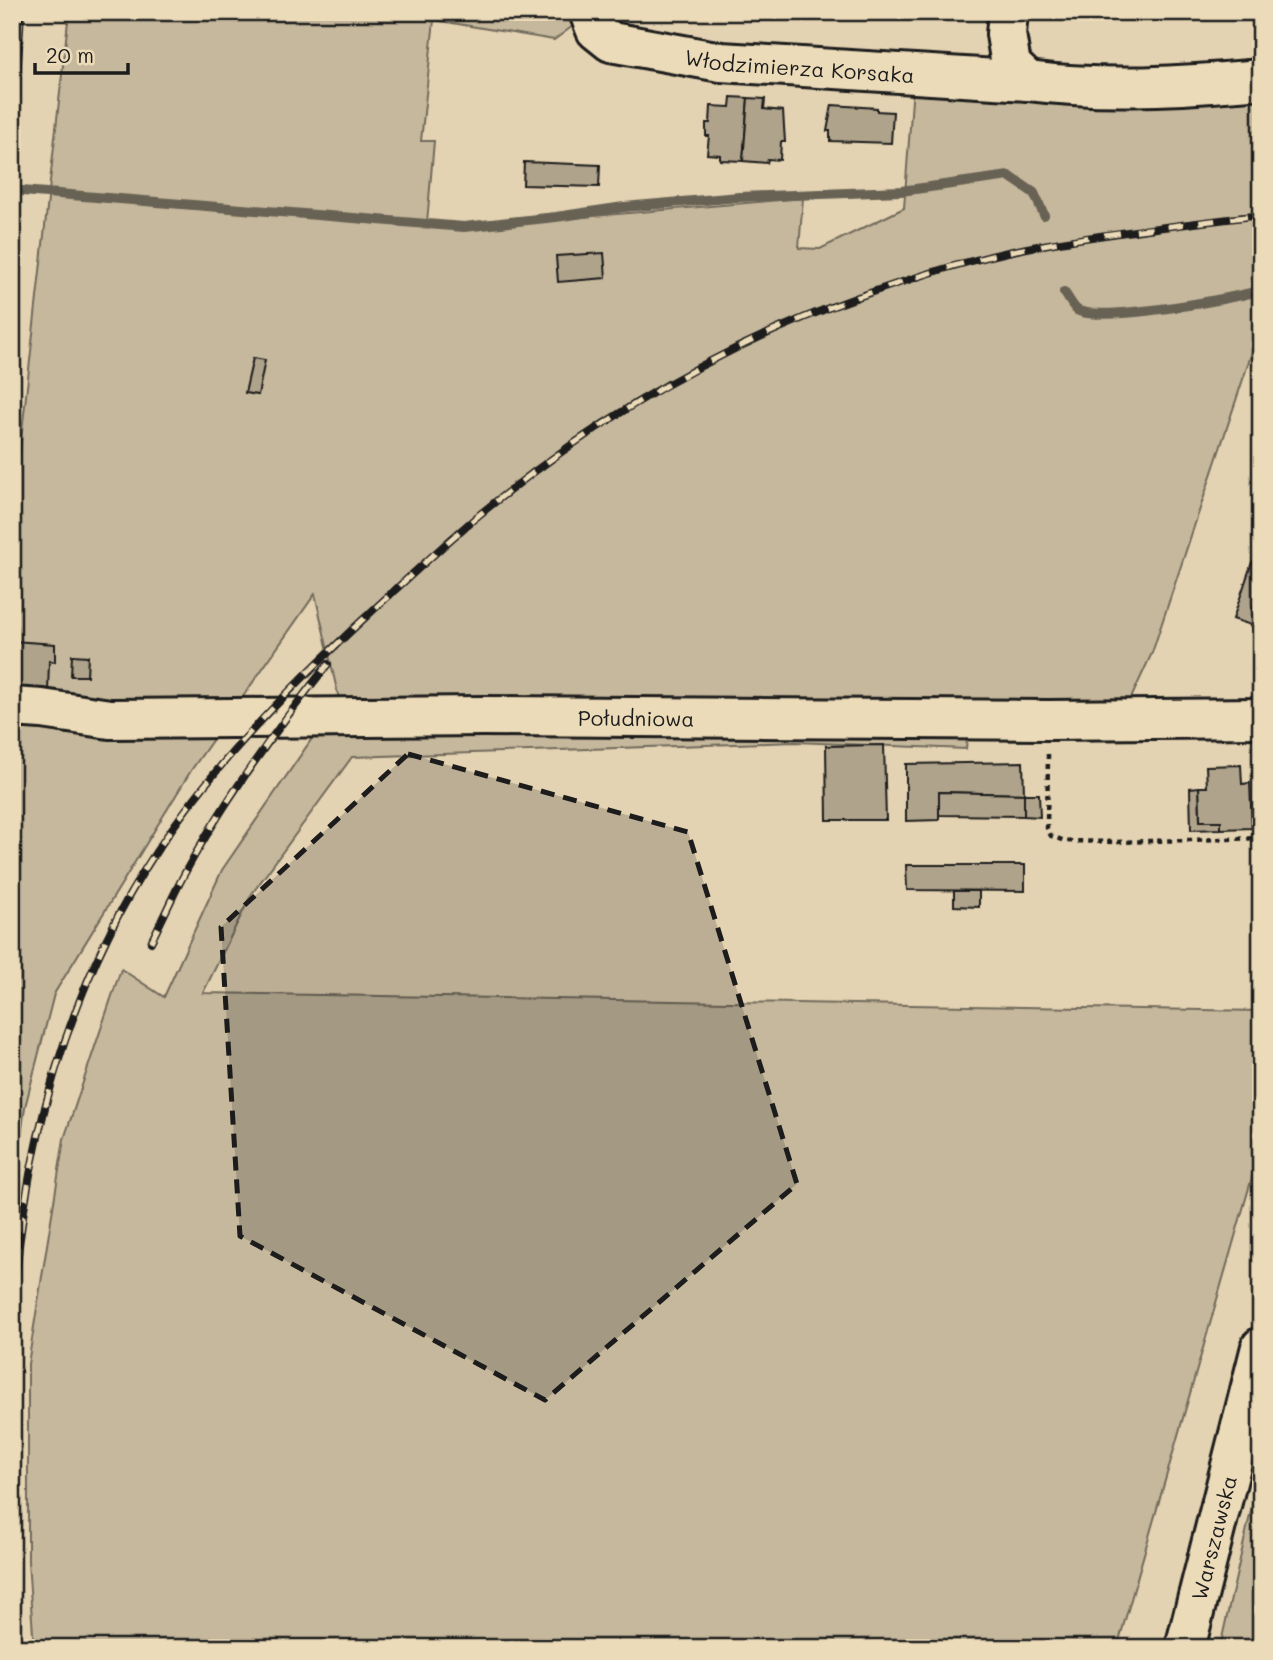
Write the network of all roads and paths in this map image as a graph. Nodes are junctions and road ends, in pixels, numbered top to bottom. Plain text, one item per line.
1 (589, 12) edge
2 (1008, 12) edge
3 (1261, 79) edge
4 (1028, 81) junction
5 (12, 707) edge
6 (1261, 718) edge
7 (1048, 720) junction
8 (1261, 838) edge
9 (1261, 1347) edge
10 (1185, 1648) edge

1 - 4 street, Włodzimierza Korsaka
2 - 4 street
3 - 4 street, Włodzimierza Korsaka
5 - 7 street, Południowa
6 - 7 street, Południowa
7 - 8 path
9 - 10 street, Warszawska

